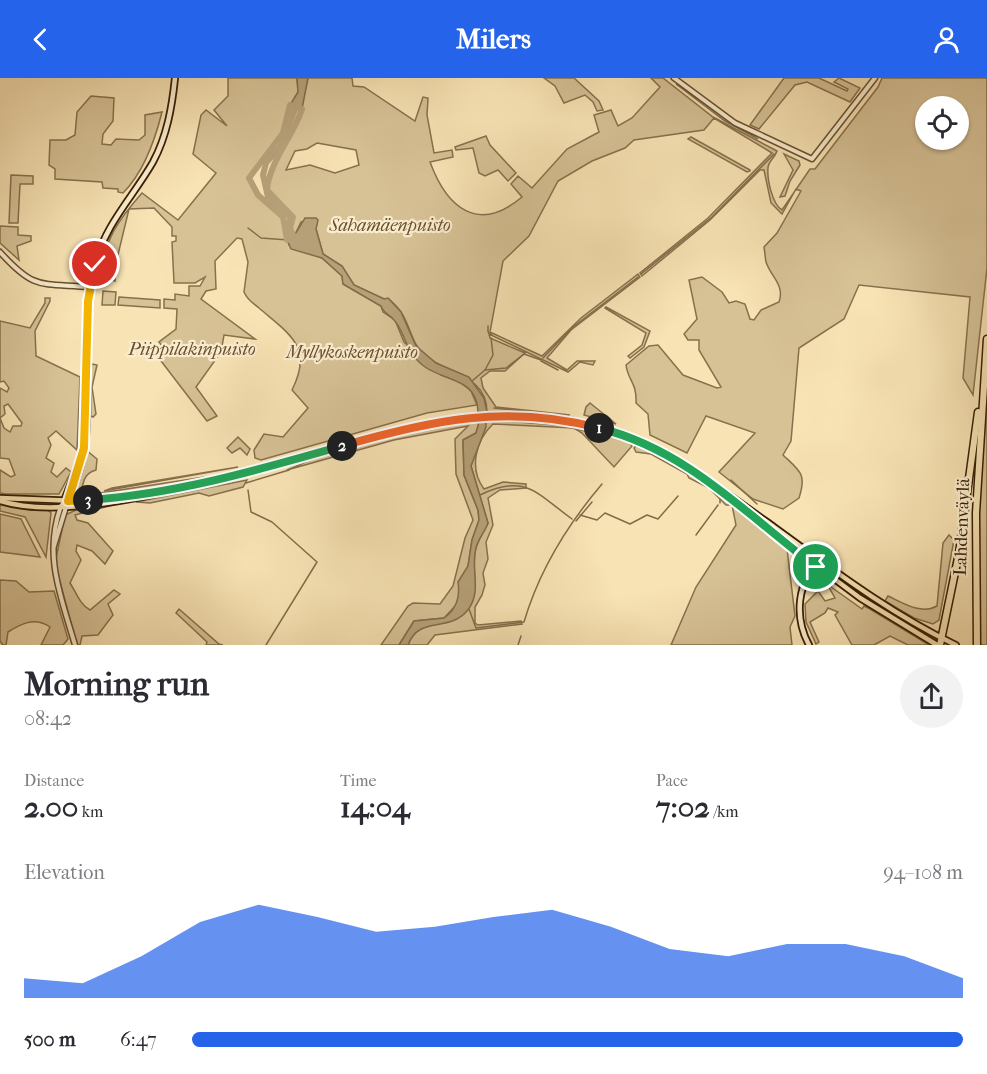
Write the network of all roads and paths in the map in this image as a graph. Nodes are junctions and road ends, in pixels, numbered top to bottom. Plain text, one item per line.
1 (175, 78) edge
2 (674, 78) edge
3 (875, 78) edge
4 (0, 252) edge
5 (90, 287) junction
6 (987, 339) edge
7 (984, 373) junction
8 (0, 500) edge
9 (65, 503) junction
10 (741, 504) junction
11 (822, 563) junction
12 (816, 567) junction
13 (821, 570) junction
14 (805, 587) junction
15 (941, 638) junction
16 (75, 645) edge
17 (809, 645) edge
18 (938, 645) edge
19 (956, 645) edge
20 (977, 645) edge

1 - 5 main road
2 - 3 street
4 - 5 street
5 - 9 main road
6 - 7 highway, Lahdenväylä
7 - 15 highway
7 - 20 highway, Lahdenväylä
8 - 9 main road
9 - 10 main road
9 - 16 street
10 - 11 main road
10 - 12 main road
11 - 12 main road
11 - 13 main road
11 - 15 main road
12 - 13 main road
12 - 14 main road
13 - 14 main road
13 - 18 main road
14 - 17 main road
15 - 18 highway
15 - 19 main road

